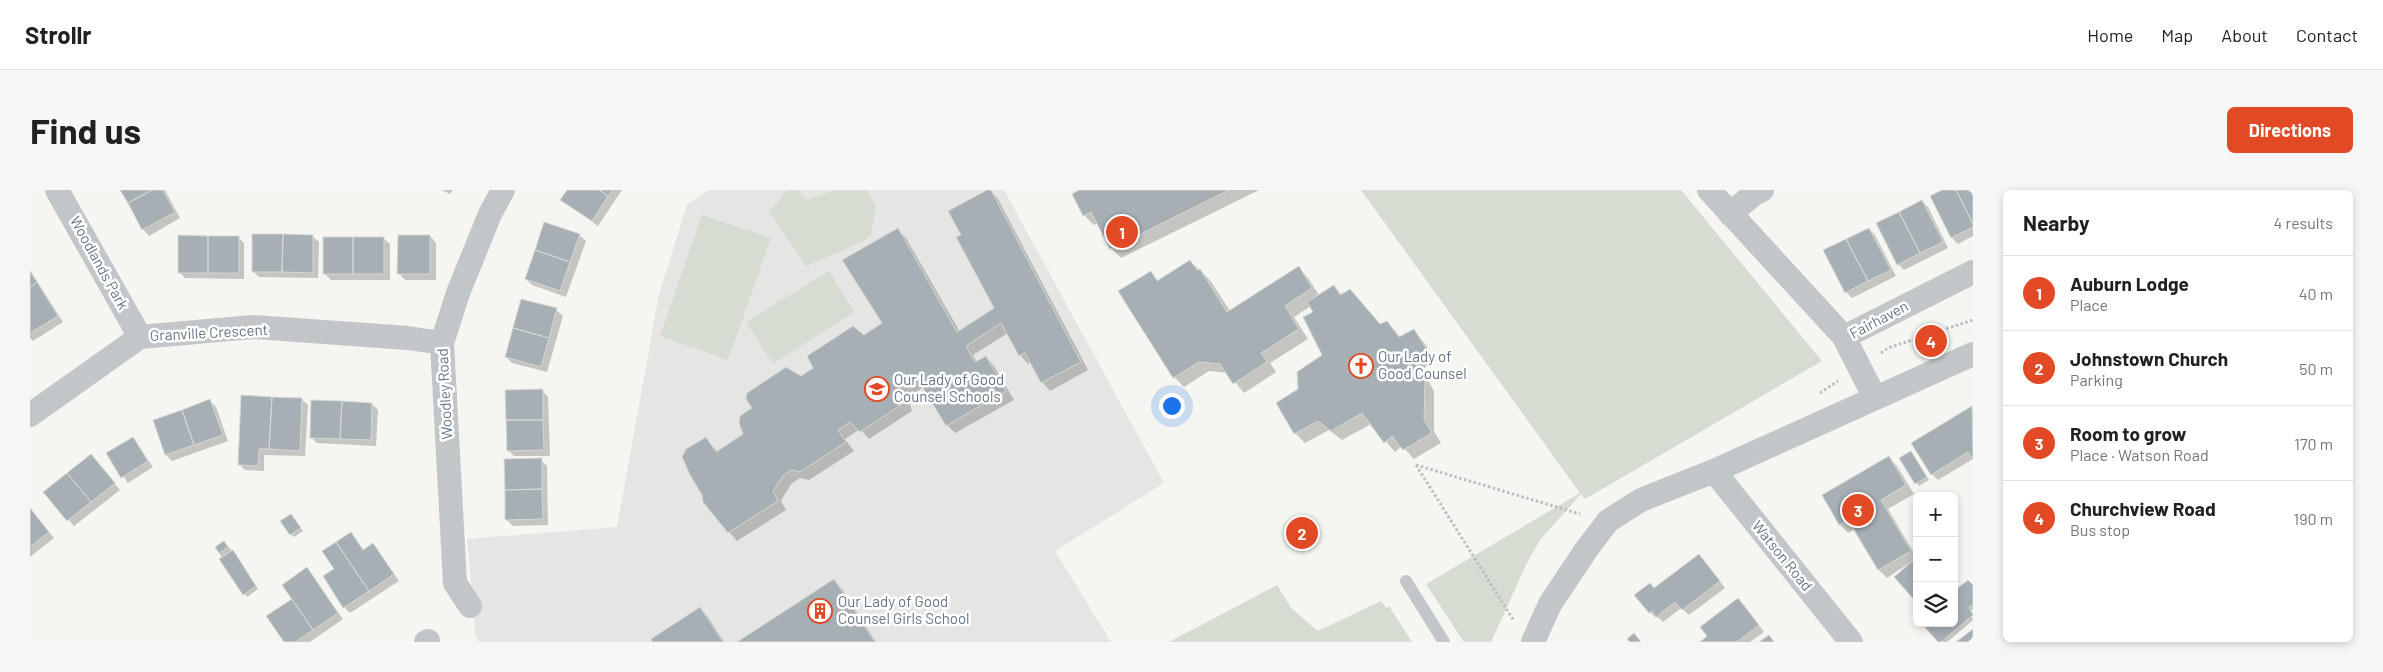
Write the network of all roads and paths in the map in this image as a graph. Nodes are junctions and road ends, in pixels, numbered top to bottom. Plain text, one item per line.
1 (57, 190) edge
2 (503, 190) edge
3 (1708, 190) edge
4 (1762, 190) edge
5 (1730, 214) junction
6 (1973, 272) edge
7 (140, 337) junction
8 (1844, 337) junction
9 (442, 343) junction
10 (1973, 354) edge
11 (1875, 398) junction
12 (30, 415) edge
13 (1714, 471) junction
14 (1586, 516) dead end
15 (1406, 581) dead end
16 (474, 607) dead end
17 (1525, 634) edge
18 (1444, 642) edge
19 (1851, 642) edge

1 - 7 street, Woodlands Park
2 - 9 street, Woodley Road
3 - 5 street
4 - 5 street
5 - 8 street
6 - 8 street, Fairhaven
7 - 9 street, Granville Crescent
7 - 12 street, Granville Crescent
8 - 11 street, Fairhaven
9 - 16 street, Woodley Road
10 - 11 street
11 - 13 street
13 - 17 street
13 - 19 street, Watson Road
14 - 17 path
15 - 18 lane

